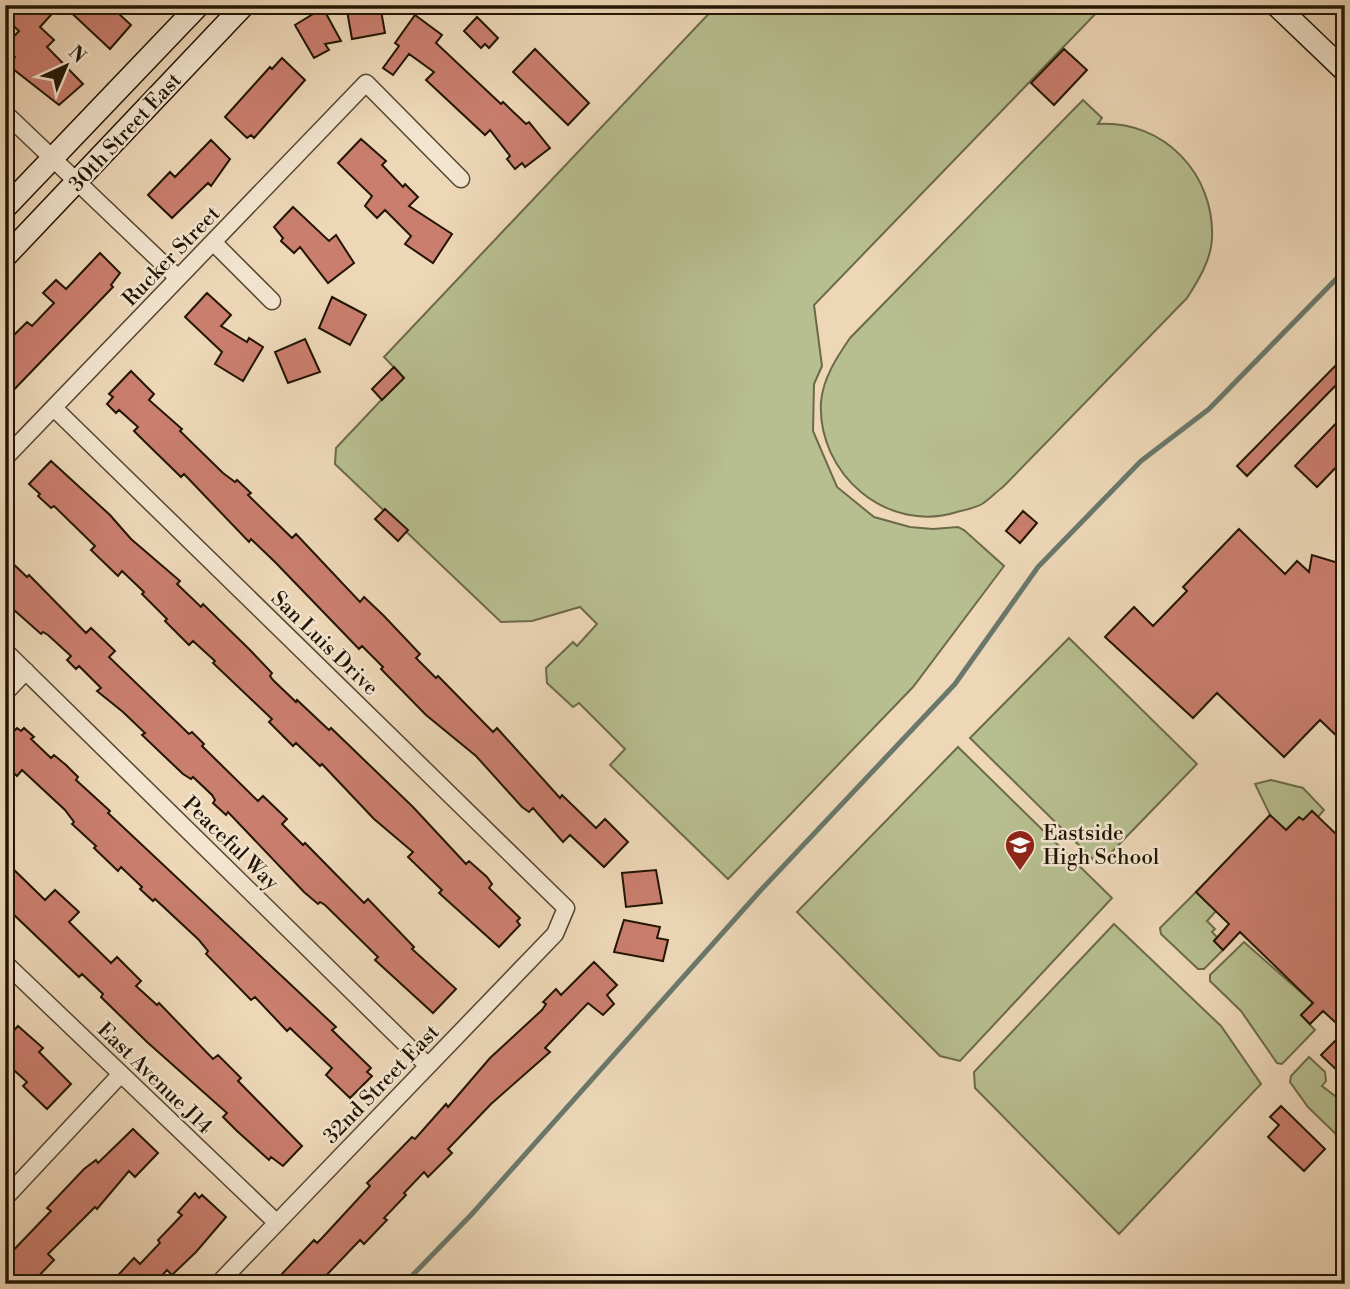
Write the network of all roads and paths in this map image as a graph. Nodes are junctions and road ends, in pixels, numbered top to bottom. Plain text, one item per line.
1 (199, 5) edge
2 (244, 5) edge
3 (1276, 5) edge
4 (1345, 71) edge
5 (5, 113) edge
6 (53, 158) junction
7 (461, 179) dead end
8 (78, 182) junction
9 (5, 208) edge
10 (213, 242) junction
11 (5, 257) edge
12 (178, 278) junction
13 (272, 301) dead end
14 (54, 408) junction
15 (5, 458) edge
16 (5, 651) edge
17 (26, 671) junction
18 (5, 693) edge
19 (566, 908) joint
20 (5, 963) edge
21 (427, 1065) junction
22 (120, 1074) junction
23 (5, 1198) edge
24 (276, 1223) junction
25 (218, 1284) edge

1 - 6 main road, 30th Street East
2 - 8 main road, 30th Street East
3 - 4 main road
5 - 6 street
6 - 8 street
6 - 9 main road, 30th Street East
7 - 10 street, Rucker Street
8 - 11 main road, 30th Street East
8 - 12 street
10 - 12 street, Rucker Street
10 - 13 street
12 - 14 street, Rucker Street
14 - 15 street, Rucker Street
14 - 19 street, San Luis Drive
16 - 17 street, Peaceful Way
17 - 18 street
17 - 21 street, Peaceful Way
19 - 21 street, 32nd Street East
20 - 22 street, East Avenue J14
21 - 24 street, 32nd Street East
22 - 23 street
22 - 24 street, East Avenue J14
24 - 25 street, 32nd Street East

